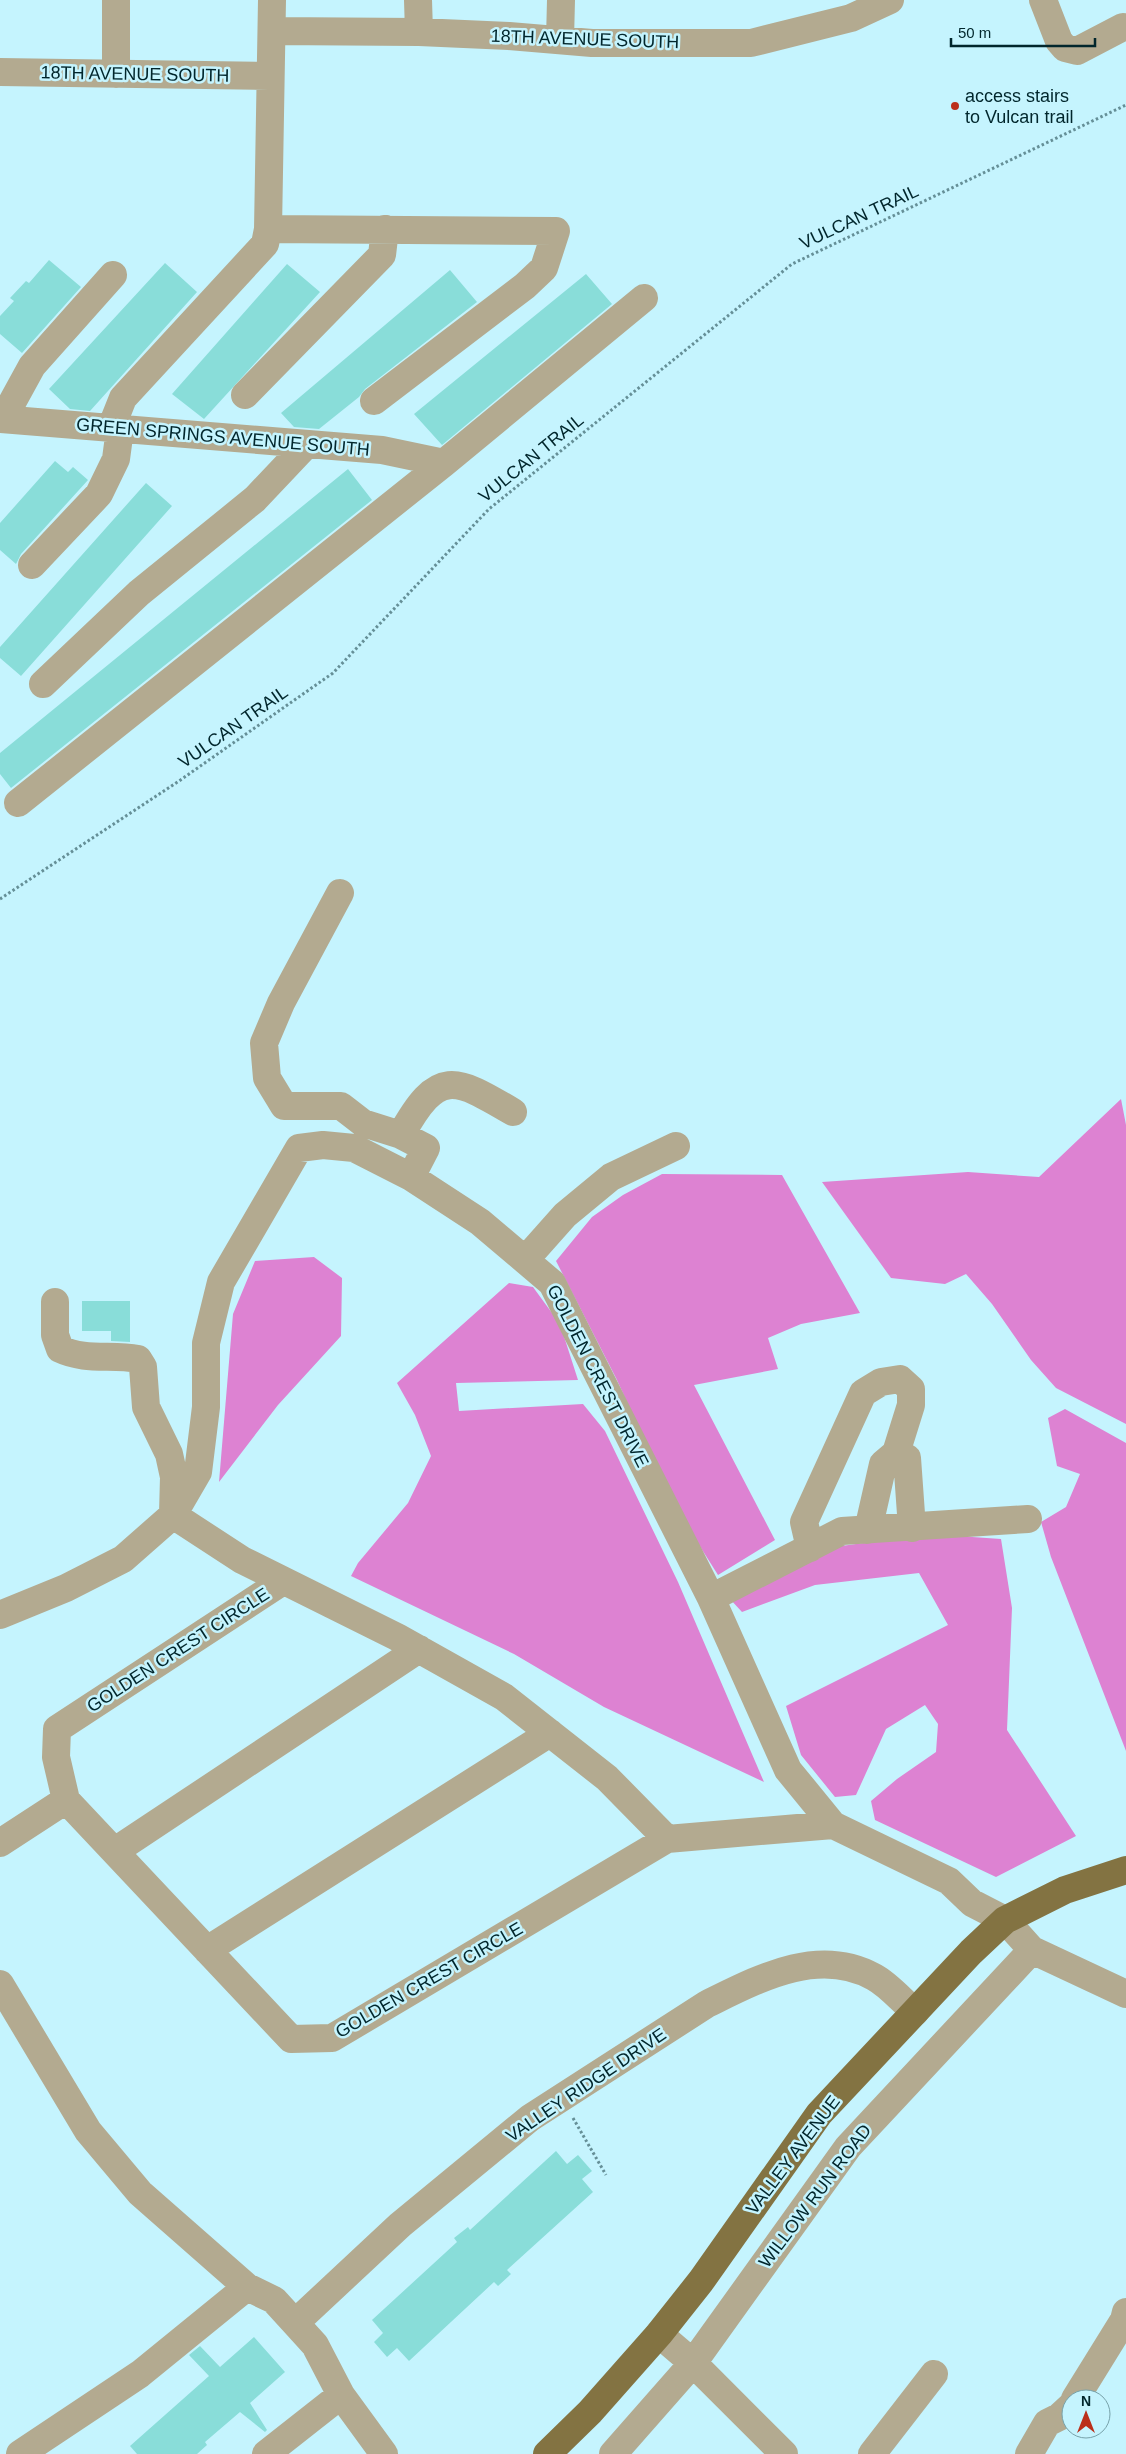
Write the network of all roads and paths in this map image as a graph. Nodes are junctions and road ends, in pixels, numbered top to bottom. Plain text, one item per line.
1 (116, 0) edge
2 (272, 0) edge
3 (418, 0) edge
4 (561, 0) edge
5 (890, 0) edge
6 (1043, 0) edge
7 (1123, 26) dead end
8 (272, 31) junction
9 (418, 32) junction
10 (560, 40) junction
11 (0, 72) edge
12 (116, 74) junction
13 (269, 76) junction
14 (1126, 105) edge
15 (268, 229) junction
16 (385, 229) junction
17 (113, 276) dead end
18 (644, 298) dead end
19 (245, 395) dead end
20 (374, 401) dead end
21 (1, 419) edge
22 (116, 428) junction
23 (307, 444) junction
24 (444, 463) junction
25 (32, 565) dead end
26 (43, 684) dead end
27 (18, 803) dead end
28 (340, 893) dead end
29 (0, 898) edge
30 (513, 1112) dead end
31 (401, 1135) junction
32 (676, 1146) dead end
33 (411, 1177) junction
34 (525, 1260) junction
35 (55, 1302) dead end
36 (896, 1453) junction
37 (173, 1515) junction
38 (1028, 1519) dead end
39 (912, 1528) junction
40 (868, 1530) junction
41 (810, 1548) junction
42 (283, 1581) junction
43 (711, 1598) junction
44 (0, 1615) edge
45 (418, 1649) junction
46 (550, 1733) junction
47 (66, 1800) junction
48 (833, 1825) junction
49 (667, 1839) junction
50 (0, 1842) edge
51 (115, 1851) junction
52 (1126, 1870) edge
53 (1005, 1920) junction
54 (207, 1950) junction
55 (1032, 1950) junction
56 (0, 1984) edge
57 (1126, 1994) edge
58 (915, 2012) junction
59 (561, 2098) junction
60 (606, 2175) dead end
61 (247, 2287) junction
62 (1126, 2312) edge
63 (295, 2323) junction
64 (659, 2334) junction
65 (693, 2363) junction
66 (934, 2374) dead end
67 (1081, 2389) edge
68 (341, 2395) junction
69 (1061, 2415) edge
70 (20, 2454) edge
71 (266, 2454) edge
72 (384, 2454) edge
73 (547, 2454) edge
74 (613, 2454) edge
75 (784, 2454) edge
76 (872, 2454) edge
77 (1029, 2454) edge

1 - 12 street
2 - 8 street
3 - 9 street
4 - 10 street
5 - 10 street, 18TH AVENUE SOUTH
6 - 7 street
8 - 9 street, 18TH AVENUE SOUTH
8 - 13 street
9 - 10 street, 18TH AVENUE SOUTH
11 - 12 street, 18TH AVENUE SOUTH
12 - 13 street, 18TH AVENUE SOUTH
13 - 15 street
14 - 29 path, VULCAN TRAIL
15 - 16 street
15 - 22 street
16 - 19 street
16 - 20 street
17 - 21 street
18 - 24 street
21 - 22 street, GREEN SPRINGS AVENUE SOUTH
22 - 23 street, GREEN SPRINGS AVENUE SOUTH
22 - 25 street
23 - 24 street, GREEN SPRINGS AVENUE SOUTH
23 - 26 street
24 - 27 street
28 - 31 street
30 - 31 street
31 - 33 street
32 - 34 street
33 - 34 street, GOLDEN CREST DRIVE
33 - 37 street, GOLDEN CREST DRIVE
34 - 43 street, GOLDEN CREST DRIVE
35 - 37 street
36 - 39 street
36 - 40 street
36 - 41 street
37 - 42 street
37 - 44 street
38 - 39 street
39 - 40 street
40 - 41 street
41 - 43 street
42 - 45 street, GOLDEN CREST CIRCLE
42 - 47 street, GOLDEN CREST CIRCLE
43 - 48 street, GOLDEN CREST DRIVE
45 - 46 street, GOLDEN CREST CIRCLE
45 - 51 street
46 - 49 street, GOLDEN CREST CIRCLE
46 - 54 street
47 - 50 street
47 - 51 street, GOLDEN CREST CIRCLE
48 - 49 street, GOLDEN CREST CIRCLE
48 - 53 street, GOLDEN CREST DRIVE
49 - 54 street, GOLDEN CREST CIRCLE
51 - 54 street, GOLDEN CREST CIRCLE
52 - 53 main road, VALLEY AVENUE
53 - 55 street, GOLDEN CREST DRIVE
53 - 58 main road, VALLEY AVENUE
55 - 57 street
55 - 65 street, WILLOW RUN ROAD
56 - 61 street
58 - 59 street, VALLEY RIDGE DRIVE
58 - 64 main road, VALLEY AVENUE
59 - 60 path
59 - 63 street, VALLEY RIDGE DRIVE
61 - 63 street
61 - 70 street
62 - 67 street
63 - 68 street
64 - 65 street
64 - 73 main road, VALLEY AVENUE
65 - 74 street, WILLOW RUN ROAD
65 - 75 street
66 - 76 street
68 - 71 street
68 - 72 street
69 - 77 street

